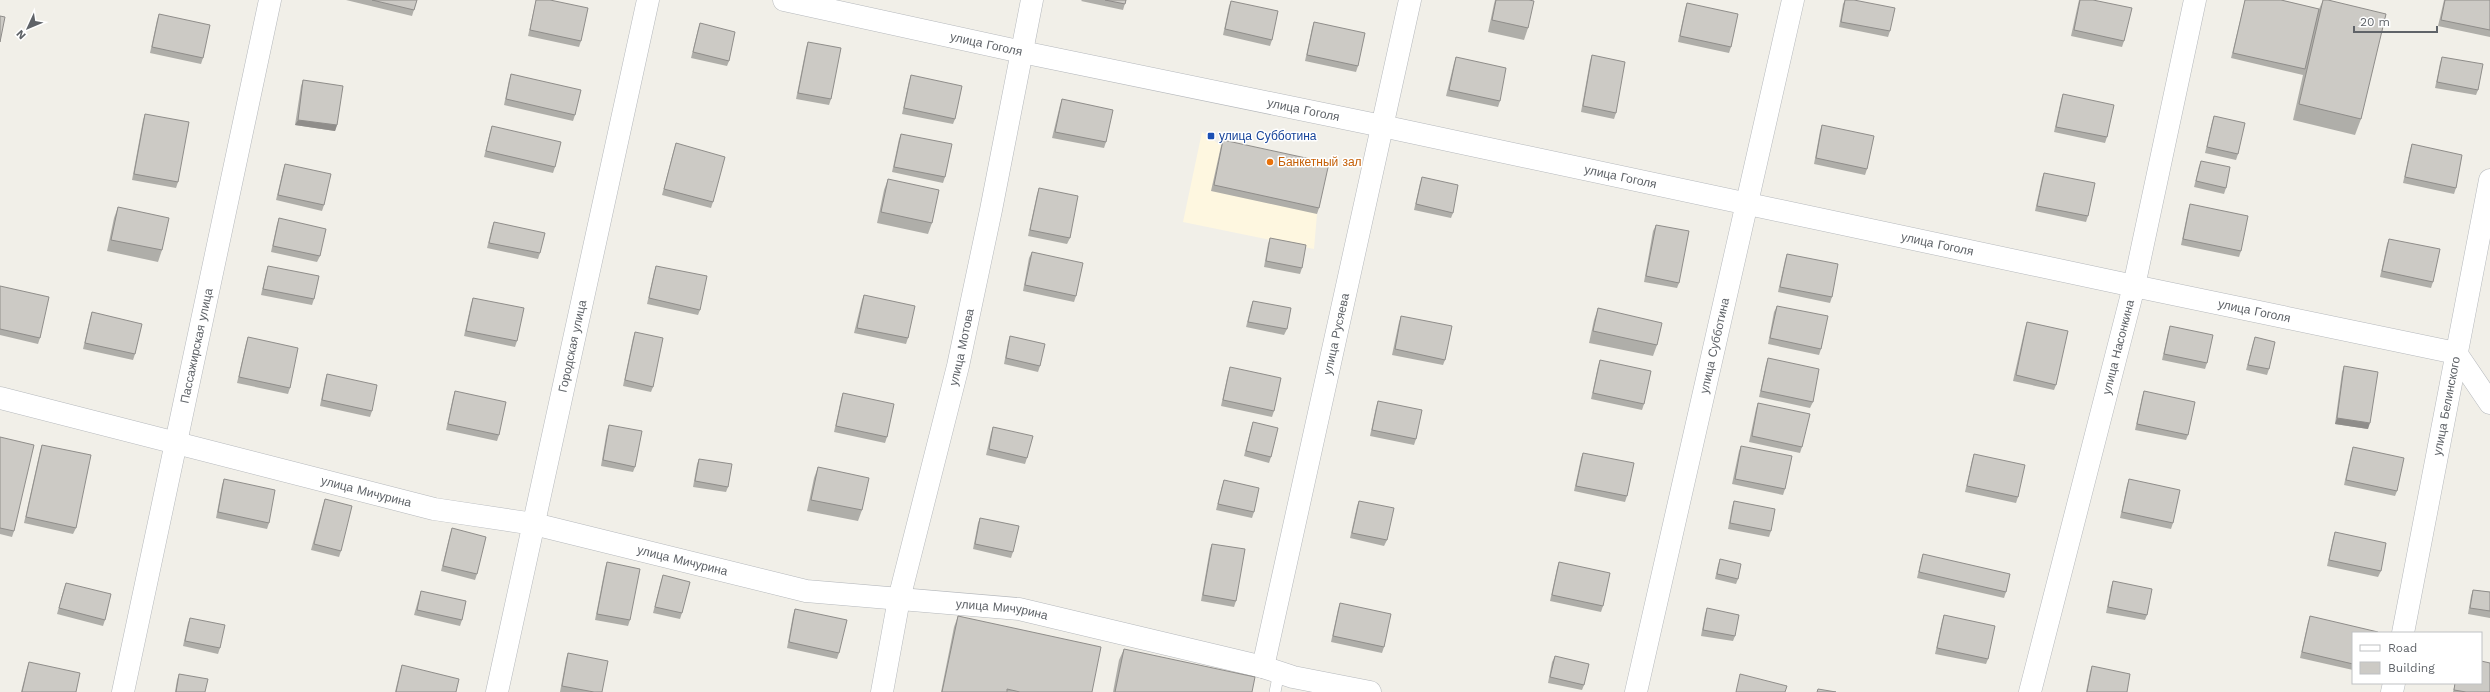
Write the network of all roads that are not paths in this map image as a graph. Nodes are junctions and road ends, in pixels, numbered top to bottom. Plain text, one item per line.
1 (270, 0) edge
2 (648, 0) edge
3 (784, 0) edge
4 (1032, 0) edge
5 (1410, 0) edge
6 (1793, 0) edge
7 (2195, 0) edge
8 (1022, 52) junction
9 (1382, 126) junction
10 (2490, 180) edge
11 (1746, 203) junction
12 (2134, 286) junction
13 (2456, 354) junction
14 (0, 398) edge
15 (2490, 403) edge
16 (178, 443) junction
17 (534, 524) junction
18 (899, 600) junction
19 (2403, 632) edge
20 (1272, 677) edge
21 (124, 692) edge
22 (497, 692) edge
23 (882, 692) edge
24 (1370, 692) edge
25 (1636, 692) edge
26 (2030, 692) edge

1 - 16 street, Пассажирская улица
2 - 17 street, Городская улица
3 - 8 street, улица Гоголя
4 - 8 street, улица Мотова
5 - 9 street, улица Русяева
6 - 11 street, улица Субботина
7 - 12 street, улица Насонкина
8 - 9 street, улица Гоголя
8 - 18 street, улица Мотова
9 - 11 street, улица Гоголя
9 - 20 street, улица Русяева
10 - 13 street, улица Белинского
11 - 12 street, улица Гоголя
11 - 25 street, улица Субботина
12 - 13 street, улица Гоголя
12 - 26 street, улица Насонкина
13 - 15 street
13 - 19 street, улица Белинского
14 - 16 street, улица Мичурина
16 - 17 street, улица Мичурина
16 - 21 street, Пассажирская улица
17 - 18 street, улица Мичурина
17 - 22 street, Городская улица
18 - 20 street, улица Мичурина
18 - 23 street, улица Мотова
20 - 24 street, улица Мичурина

